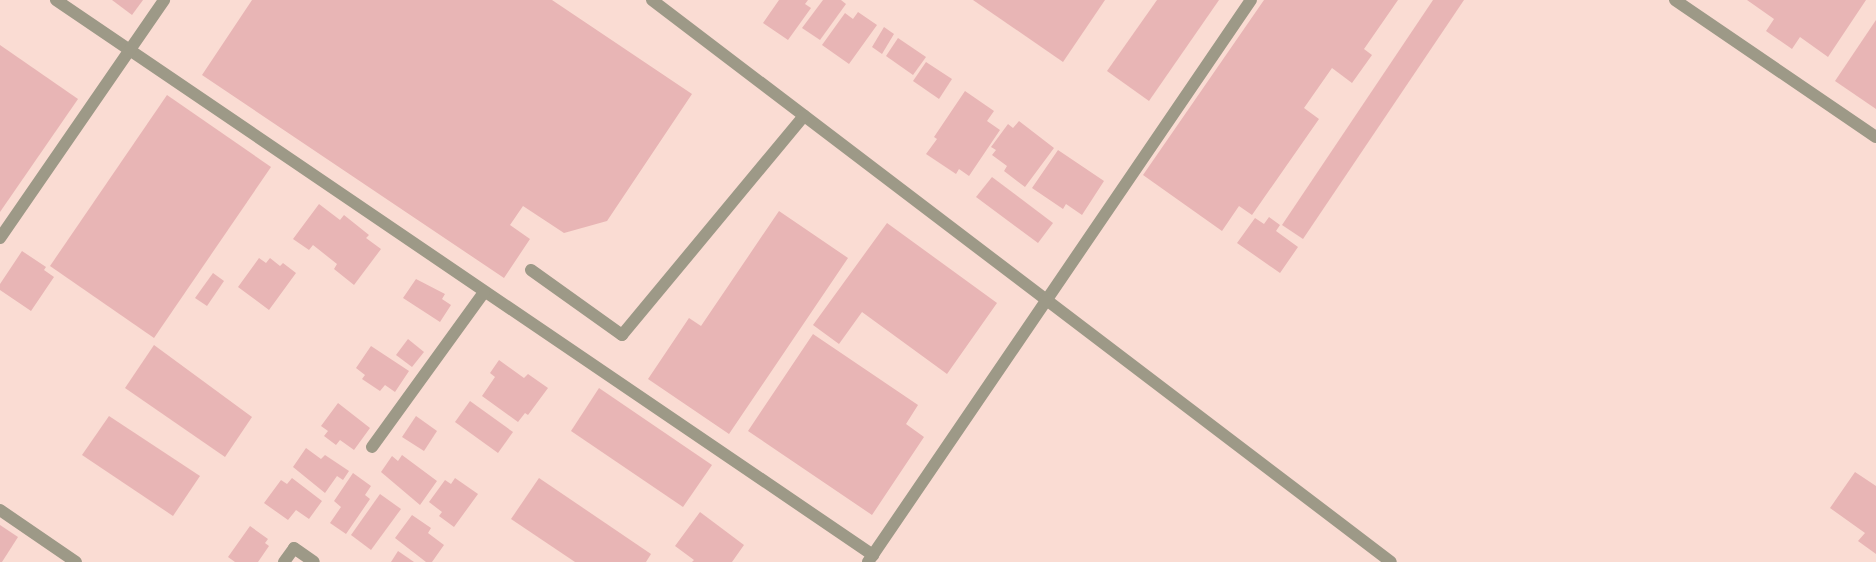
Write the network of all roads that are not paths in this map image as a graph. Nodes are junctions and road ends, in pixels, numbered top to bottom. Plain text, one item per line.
1 (56, 0) edge
2 (164, 0) edge
3 (652, 0) edge
4 (1252, 0) edge
5 (1675, 0) edge
6 (130, 50) junction
7 (804, 116) junction
8 (1876, 137) edge
9 (0, 238) edge
10 (531, 270) dead end
11 (484, 292) junction
12 (1045, 300) junction
13 (372, 447) dead end
14 (0, 510) edge
15 (871, 558) edge
16 (76, 562) edge
17 (284, 562) edge
18 (314, 562) edge
19 (1391, 562) edge

1 - 6 street
2 - 6 street
3 - 7 street
4 - 12 street
5 - 8 street
6 - 9 street
6 - 11 street
7 - 10 street
7 - 12 street
11 - 13 street
11 - 15 street
12 - 15 street
12 - 19 street
14 - 16 street
17 - 18 street

